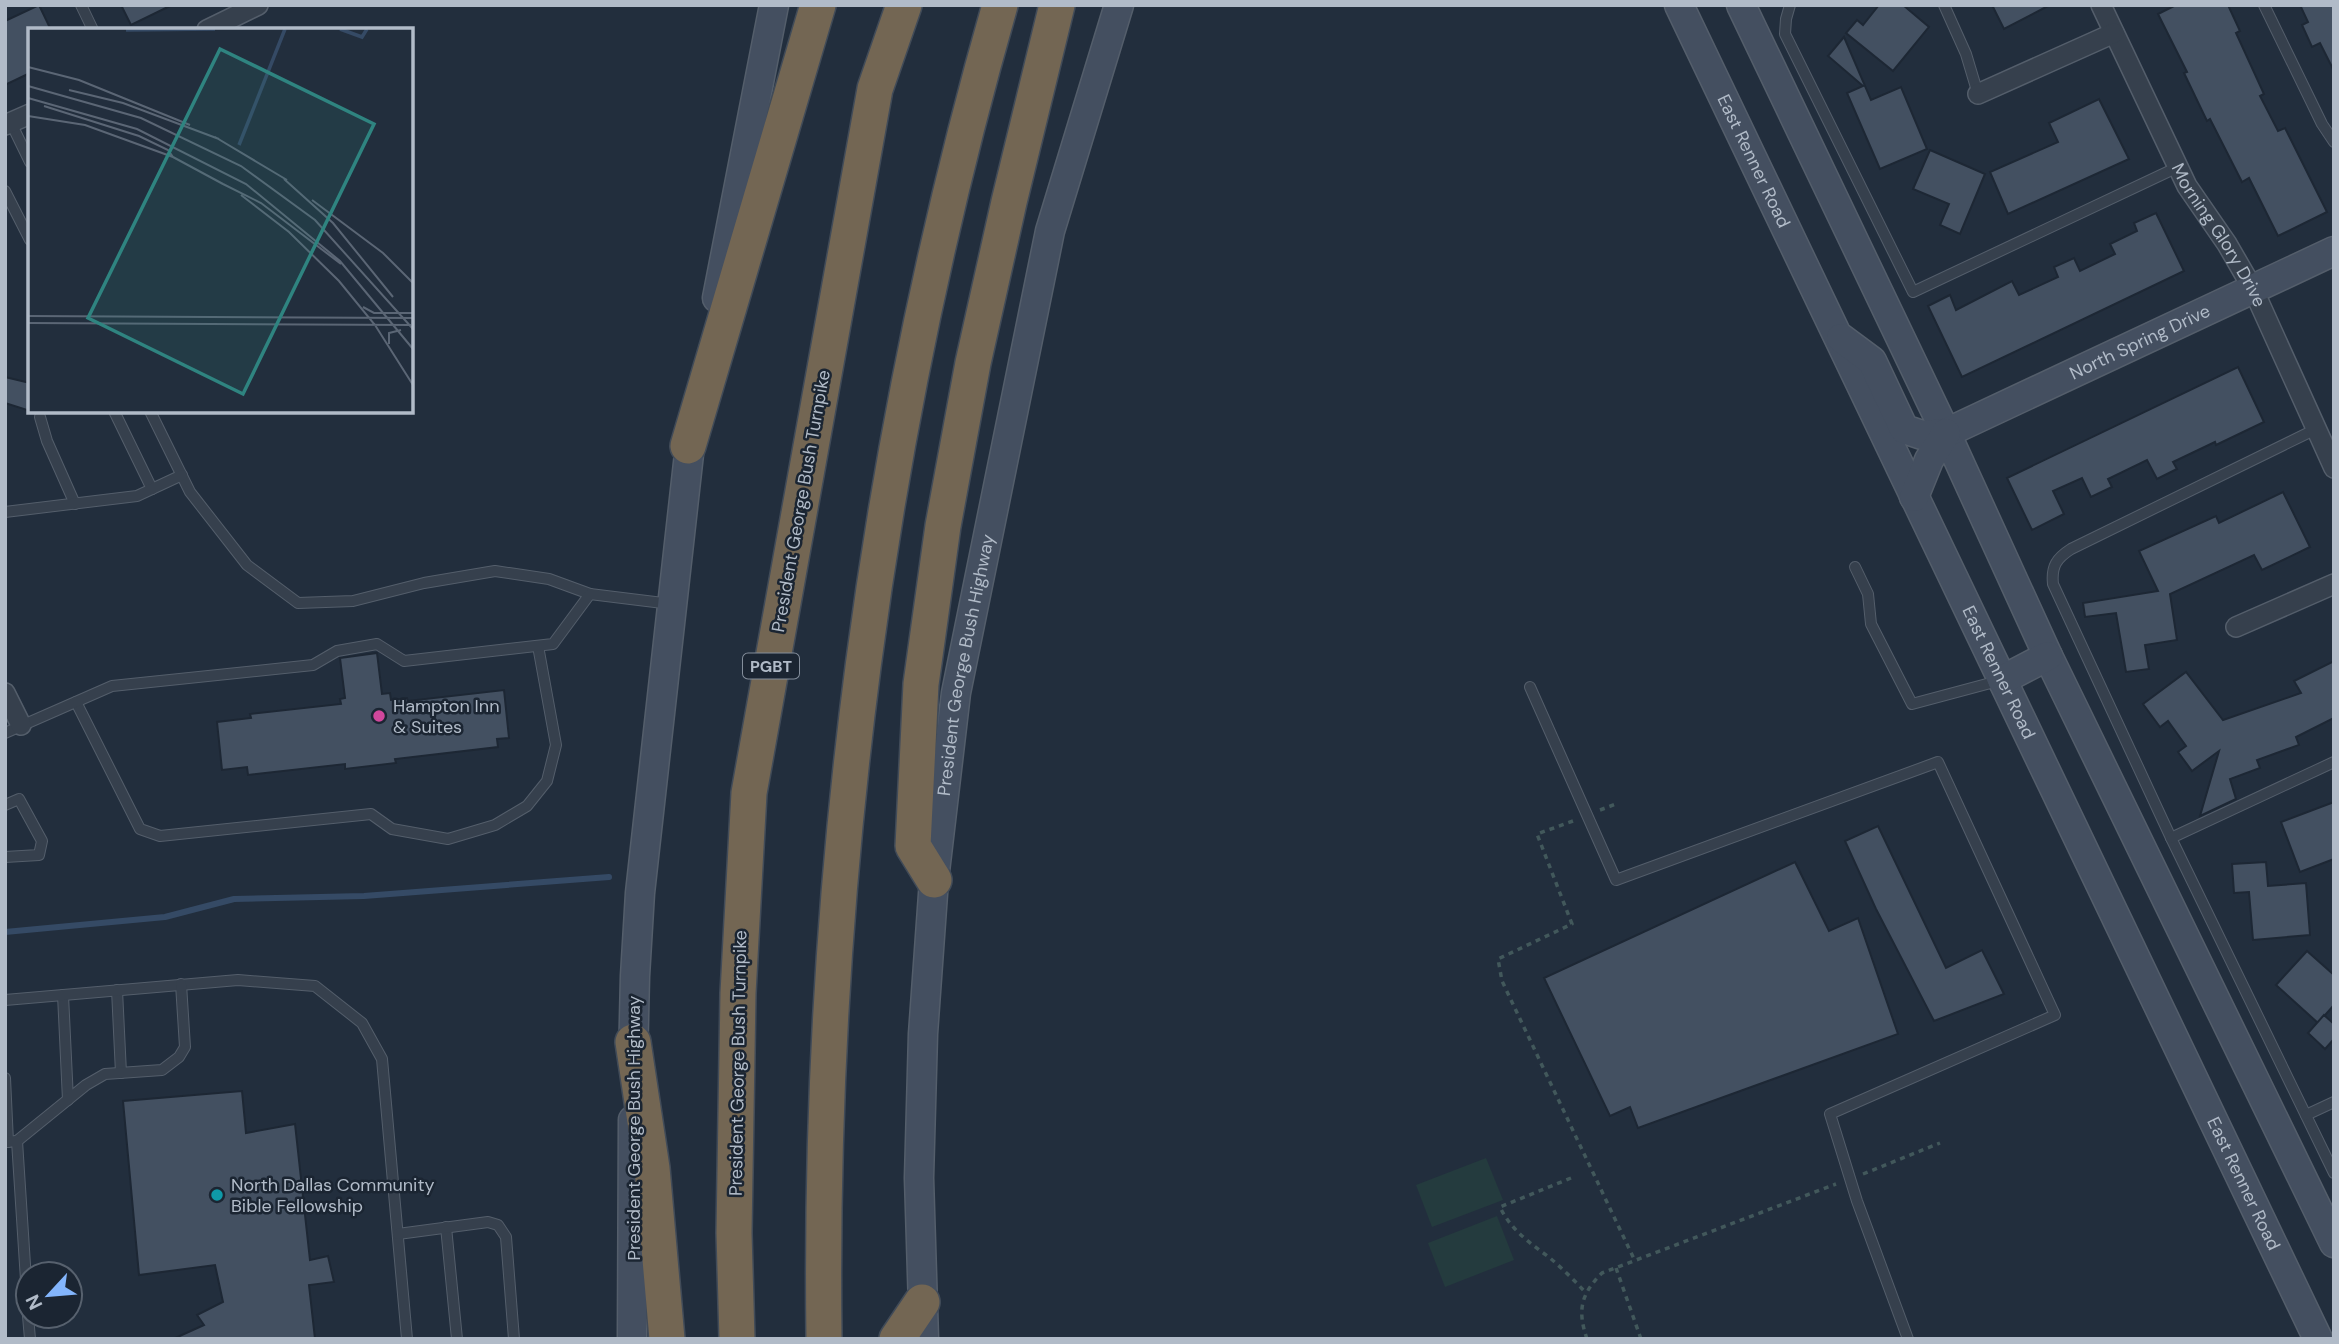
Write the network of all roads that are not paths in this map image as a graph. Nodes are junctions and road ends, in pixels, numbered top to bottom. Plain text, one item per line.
1 (81, 5) edge
2 (258, 5) edge
3 (774, 5) edge
4 (818, 5) edge
5 (904, 5) edge
6 (1000, 5) edge
7 (1057, 5) edge
8 (1119, 5) edge
9 (1741, 5) edge
10 (1790, 5) edge
11 (1944, 5) edge
12 (2101, 5) edge
13 (2264, 5) edge
14 (1684, 7) edge
15 (92, 28) edge
16 (211, 28) edge
17 (2114, 33) junction
18 (1978, 94) joint
19 (28, 115) edge
20 (8, 124) edge
21 (2334, 142) edge
22 (28, 159) edge
23 (2178, 167) junction
24 (5, 191) edge
25 (28, 236) edge
26 (2334, 251) edge
27 (2253, 289) junction
28 (1837, 336) junction
29 (115, 413) edge
30 (151, 413) edge
31 (40, 417) dead end
32 (2316, 429) junction
33 (1946, 433) junction
34 (688, 446) junction
35 (2334, 468) edge
36 (182, 475) junction
37 (152, 489) junction
38 (1914, 497) junction
39 (75, 504) junction
40 (5, 512) edge
41 (1855, 567) dead end
42 (2334, 584) edge
43 (590, 594) junction
44 (672, 604) junction
45 (2236, 627) dead end
46 (538, 646) junction
47 (2049, 656) junction
48 (2002, 680) junction
49 (1530, 687) dead end
50 (5, 693) edge
51 (76, 702) junction
52 (13, 729) edge
53 (2334, 762) edge
54 (5, 805) edge
55 (2171, 838) junction
56 (5, 857) edge
57 (934, 880) junction
58 (181, 985) junction
59 (117, 990) junction
60 (63, 995) junction
61 (5, 1000) edge
62 (633, 1042) junction
63 (121, 1073) junction
64 (5, 1079) edge
65 (68, 1100) junction
66 (2334, 1102) edge
67 (2306, 1115) junction
68 (10, 1142) edge
69 (2334, 1173) edge
70 (446, 1227) junction
71 (398, 1234) junction
72 (2334, 1243) edge
73 (23, 1260) edge
74 (922, 1302) junction
75 (407, 1339) edge
76 (457, 1339) edge
77 (514, 1339) edge
78 (632, 1339) edge
79 (667, 1339) edge
80 (737, 1339) edge
81 (824, 1339) edge
82 (897, 1339) edge
83 (924, 1339) edge
84 (1908, 1339) edge
85 (2318, 1339) edge

1 - 15 lane
2 - 16 street
3 - 34 main road, President George Bush Highway
4 - 34 highway
5 - 80 highway, President George Bush Turnpike / PGBT
6 - 81 highway
7 - 57 highway
8 - 57 main road, President George Bush Highway
9 - 33 main road
10 - 23 lane
11 - 18 lane
12 - 17 street, Morning Glory Drive
13 - 21 lane
14 - 28 main road, East Renner Road
17 - 18 street
17 - 23 street, Morning Glory Drive
19 - 20 street
20 - 22 lane
23 - 27 street, Morning Glory Drive
24 - 25 lane
26 - 27 main road, North Spring Drive
27 - 32 street, Morning Glory Drive
27 - 33 main road, North Spring Drive
28 - 33 main road
28 - 38 main road, East Renner Road
29 - 37 lane
30 - 36 lane
31 - 39 lane
32 - 35 street, Morning Glory Drive
32 - 55 lane
33 - 38 main road
33 - 47 main road
34 - 44 main road, President George Bush Highway
36 - 37 lane
36 - 43 lane
37 - 39 lane
38 - 48 main road, East Renner Road
39 - 40 lane
41 - 48 lane
42 - 45 street
43 - 44 lane
43 - 46 lane
44 - 62 main road, President George Bush Highway
46 - 51 lane
46 - 51 lane
47 - 48 main road
47 - 72 main road
48 - 85 main road, East Renner Road
49 - 84 lane
50 - 52 street
51 - 52 lane
53 - 55 lane
54 - 56 lane
55 - 67 lane
57 - 74 main road, President George Bush Highway
58 - 59 lane
58 - 63 lane
58 - 71 lane
59 - 60 lane
59 - 63 lane
60 - 61 lane
60 - 65 lane
62 - 78 main road, President George Bush Highway
62 - 79 highway
63 - 65 lane
64 - 68 lane
65 - 68 lane
66 - 67 lane
67 - 69 lane
68 - 73 lane
70 - 71 lane
70 - 76 lane
70 - 77 lane
71 - 75 lane
74 - 82 highway
74 - 83 main road, President George Bush Highway

